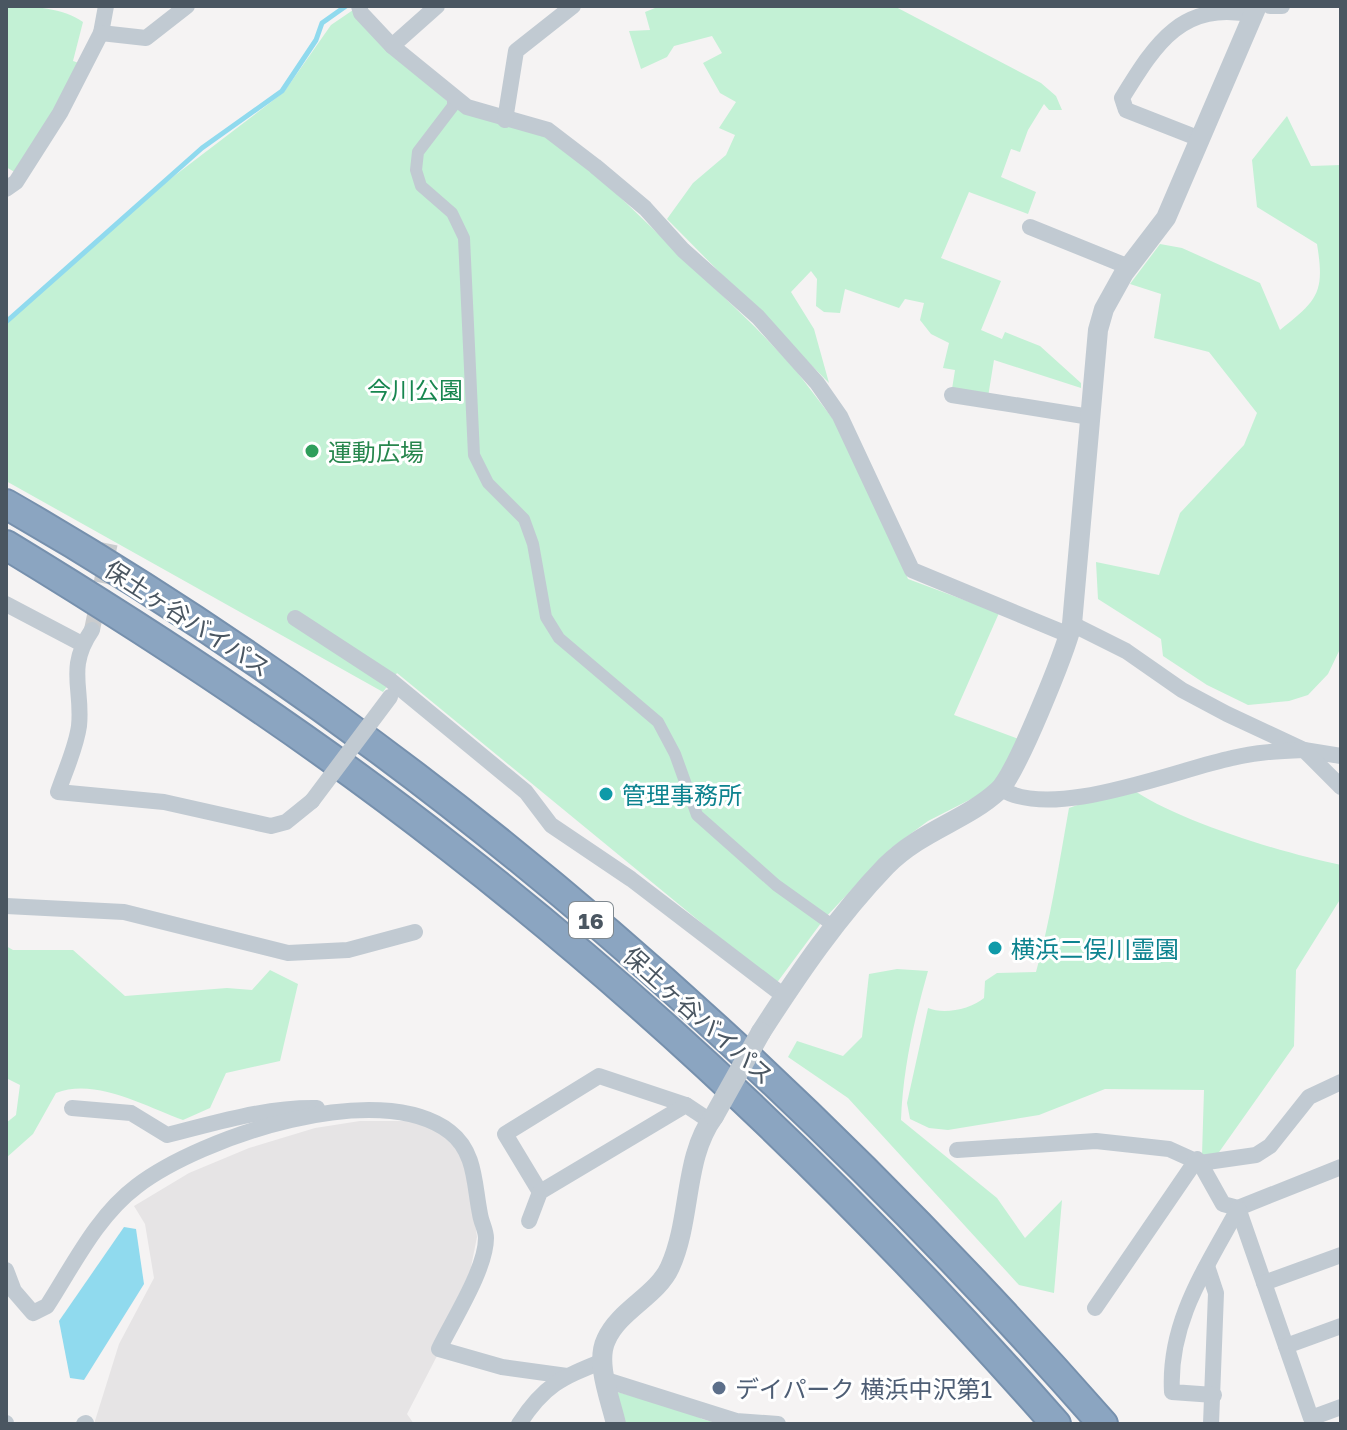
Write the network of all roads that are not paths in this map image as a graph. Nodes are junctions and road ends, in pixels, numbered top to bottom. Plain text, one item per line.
1 (106, 6) edge
2 (187, 6) edge
3 (359, 6) edge
4 (437, 6) edge
5 (573, 6) edge
6 (1282, 6) edge
7 (1260, 9) edge
8 (101, 33) junction
9 (392, 46) junction
10 (453, 97) junction
11 (505, 120) junction
12 (1200, 139) junction
13 (6, 189) edge
14 (1030, 227) dead end
15 (1129, 267) junction
16 (952, 395) dead end
17 (1090, 417) junction
18 (6, 504) edge
19 (6, 545) edge
20 (6, 604) edge
21 (295, 618) dead end
22 (1070, 629) junction
23 (92, 630) tunnel mouth
24 (82, 644) junction
25 (394, 692) junction
26 (1304, 750) junction
27 (1341, 756) edge
28 (1341, 787) edge
29 (1001, 789) junction
30 (6, 906) edge
31 (832, 925) junction
32 (415, 932) dead end
33 (784, 996) junction
34 (1341, 1082) edge
35 (686, 1105) junction
36 (72, 1108) dead end
37 (369, 1110) junction
38 (712, 1118) junction
39 (957, 1150) dead end
40 (1198, 1161) junction
41 (1341, 1167) edge
42 (540, 1192) junction
43 (1238, 1208) junction
44 (529, 1221) dead end
45 (1341, 1255) edge
46 (1207, 1266) junction
47 (6, 1270) edge
48 (1264, 1283) junction
49 (1095, 1308) dead end
50 (1341, 1326) edge
51 (1286, 1346) junction
52 (605, 1371) junction
53 (567, 1376) junction
54 (1214, 1395) junction
55 (1341, 1407) edge
56 (519, 1424) edge
57 (616, 1424) edge
58 (778, 1424) edge
59 (1056, 1424) edge
60 (1103, 1424) edge
61 (1211, 1424) edge

1 - 8 street
2 - 8 street
3 - 9 street
4 - 9 street
5 - 11 street
6 - 7 street
7 - 12 street
7 - 12 street
8 - 13 street
9 - 10 street
10 - 11 street
10 - 31 street
11 - 22 street
12 - 15 street
14 - 15 street
15 - 17 street
16 - 17 street
17 - 22 street
18 - 60 highway, 保土ヶ谷バイパス / 16
19 - 59 highway, 保土ヶ谷バイパス / 16
20 - 24 street
21 - 25 street
22 - 26 street
22 - 29 street
23 - 24 street
24 - 25 street, bridge
25 - 33 street
26 - 27 street
26 - 28 street
26 - 29 street
29 - 31 street
30 - 32 street
31 - 33 street
33 - 38 street, bridge
34 - 40 street
35 - 38 street
35 - 42 street
35 - 42 street
36 - 37 street
37 - 47 street
37 - 53 street
38 - 52 street
39 - 40 street
40 - 43 street
40 - 49 street
41 - 43 street
42 - 44 street
43 - 46 street
43 - 48 street
45 - 48 street
46 - 54 street
46 - 54 street
48 - 51 street
50 - 51 street
51 - 55 street
52 - 53 street
52 - 57 street
52 - 58 street
53 - 56 street
54 - 61 street

